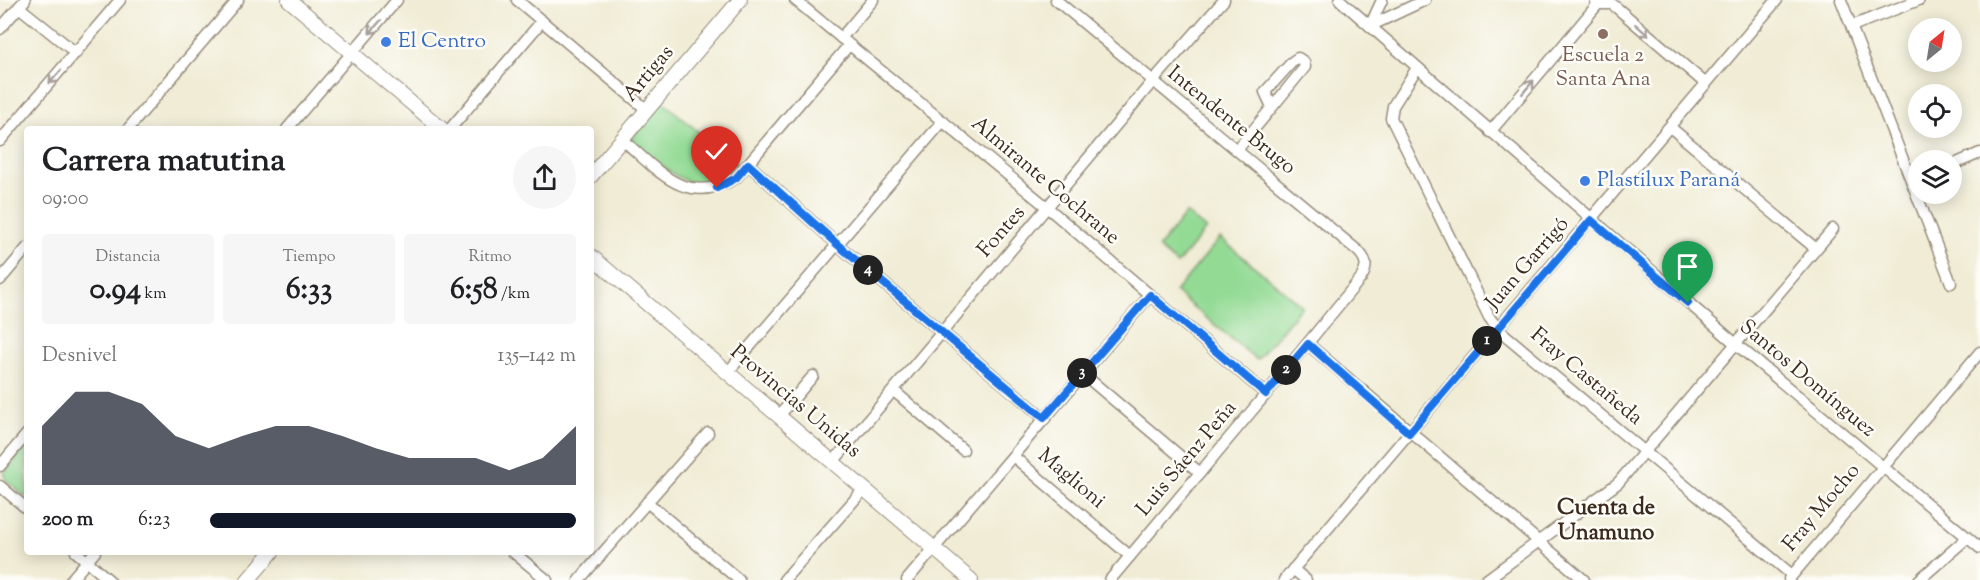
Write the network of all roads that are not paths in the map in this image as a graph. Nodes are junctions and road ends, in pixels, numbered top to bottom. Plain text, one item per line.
1 (120, 0) edge
2 (238, 0) edge
3 (289, 0) edge
4 (398, 0) edge
5 (517, 0) edge
6 (740, 0) edge
7 (795, 0) edge
8 (873, 0) edge
9 (1056, 0) edge
10 (1224, 0) edge
11 (1340, 0) edge
12 (1370, 0) edge
13 (1382, 0) edge
14 (1425, 0) edge
15 (1777, 0) edge
16 (1841, 0) edge
17 (1919, 0) edge
18 (1596, 2) edge
19 (22, 3) edge
20 (1376, 11) junction
21 (542, 21) junction
22 (1370, 26) junction
23 (1852, 26) junction
24 (0, 29) edge
25 (845, 41) junction
26 (76, 53) junction
27 (352, 53) junction
28 (1418, 68) junction
29 (1153, 81) junction
30 (1706, 84) junction
31 (1272, 107) dead end
32 (647, 110) junction
33 (943, 121) junction
34 (131, 126) edge
35 (290, 126) edge
36 (438, 126) edge
37 (453, 126) edge
38 (1670, 127) junction
39 (1491, 132) junction
40 (622, 139) junction
41 (0, 141) edge
42 (1237, 150) junction
43 (1980, 153) edge
44 (1962, 161) edge
45 (1908, 162) edge
46 (748, 164) junction
47 (594, 172) edge
48 (1924, 204) edge
49 (1048, 208) junction
50 (1591, 220) junction
51 (1833, 228) dead end
52 (838, 245) junction
53 (1815, 248) junction
54 (24, 252) edge
55 (594, 259) edge
56 (1361, 278) joint
57 (0, 280) edge
58 (1951, 283) dead end
59 (1150, 295) junction
60 (1498, 329) junction
61 (942, 332) junction
62 (1308, 344) junction
63 (1737, 345) junction
64 (1980, 352) edge
65 (728, 372) junction
66 (1082, 373) junction
67 (813, 376) dead end
68 (894, 391) junction
69 (1266, 394) junction
70 (779, 416) junction
71 (1044, 418) junction
72 (708, 433) dead end
73 (1409, 433) junction
74 (24, 438) edge
75 (963, 450) dead end
76 (1645, 452) junction
77 (1013, 456) junction
78 (833, 462) junction
79 (0, 466) edge
80 (1882, 467) junction
81 (1200, 473) junction
82 (0, 486) edge
83 (864, 489) junction
84 (647, 502) junction
85 (24, 506) edge
86 (1967, 538) junction
87 (1539, 541) junction
88 (934, 548) junction
89 (1980, 548) edge
90 (80, 555) edge
91 (92, 555) edge
92 (269, 555) edge
93 (517, 555) edge
94 (1130, 556) junction
95 (87, 561) junction
96 (1293, 569) junction
97 (1790, 578) edge
98 (71, 580) edge
99 (109, 580) edge
100 (248, 580) edge
101 (547, 580) edge
102 (579, 580) edge
103 (739, 580) edge
104 (784, 580) edge
105 (907, 580) edge
106 (971, 580) edge
107 (1110, 580) edge
108 (1284, 580) edge
109 (1306, 580) edge
110 (1486, 580) edge
111 (1584, 580) edge
112 (1919, 580) edge

1 - 26 street
2 - 34 street
3 - 27 street
4 -> 27 street
5 - 21 street
6 - 32 street, Artigas
7 - 25 street, Almirante Cochrane
8 - 25 street
9 - 29 street, Intendente Brugo
10 - 29 street, Fontes
11 - 22 street, Santos Domínguez
12 - 20 street
13 - 20 street
14 - 22 street
15 - 30 street, Juan Garrigó
16 - 23 street
17 - 23 street
18 -> 30 street
39 -> 18 street
19 - 24 street
19 - 26 street
20 - 22 street
21 - 32 street
21 - 37 street
22 - 28 street, Santos Domínguez
23 - 45 street
25 - 33 street, Almirante Cochrane
25 - 46 street
26 -> 41 street
27 - 35 street
27 - 36 street
28 - 39 street, Santos Domínguez
28 - 60 street, Fray Castañeda
29 - 42 street, Intendente Brugo
29 - 49 street, Fontes
30 - 38 street, Juan Garrigó
31 - 42 street
32 - 40 street, Artigas
33 - 49 street, Almirante Cochrane
33 - 52 street
38 - 50 street, Juan Garrigó
38 - 53 street
39 - 50 street, Santos Domínguez
40 - 46 street
40 - 47 street, Artigas
42 - 56 street, Intendente Brugo
43 - 44 street
46 - 52 street
48 - 58 street
49 - 59 street, Almirante Cochrane
49 - 61 street, Fontes
50 - 60 street, Juan Garrigó
50 - 63 street, Santos Domínguez
51 - 53 street
52 - 61 street
52 - 65 street
53 - 63 street
54 - 57 street
55 - 65 street, Provincias Unidas
56 - 62 street, Luis Sáenz Peña
59 - 66 street
59 - 69 street, Almirante Cochrane
60 - 73 street, Juan Garrigó
60 - 76 street, Fray Castañeda
61 - 68 street, Fontes
61 - 71 street
62 - 69 street, Luis Sáenz Peña
62 - 73 street
63 - 76 street
63 - 80 street, Santos Domínguez
64 - 80 street, Fray Mocho
65 - 70 street, Provincias Unidas
66 - 71 street
66 - 81 street
67 - 70 street
68 - 75 street
68 - 78 street, Fontes
69 - 81 street, Luis Sáenz Peña
70 - 78 street, Provincias Unidas
71 - 77 street
72 - 84 street
73 - 87 street
73 - 96 street, Juan Garrigó
74 - 79 street
76 - 87 street
76 - 97 street, Fray Castañeda
77 - 88 street
77 - 94 street, Maglioni
78 - 83 street, Provincias Unidas
80 - 86 street, Santos Domínguez
80 - 97 street, Fray Mocho
81 - 94 street, Luis Sáenz Peña
82 - 85 street
83 - 88 street, Provincias Unidas
83 - 104 street
84 - 102 street
84 - 103 street
86 - 89 street, Santos Domínguez
86 - 112 street
87 - 110 street
87 - 111 street
88 - 105 street
88 - 106 street, Provincias Unidas
90 - 95 street
91 - 95 street
92 - 100 street
93 - 101 street
94 - 107 street, Luis Sáenz Peña
95 - 98 street
95 - 99 street
96 - 108 street, Juan Garrigó
96 - 109 street

